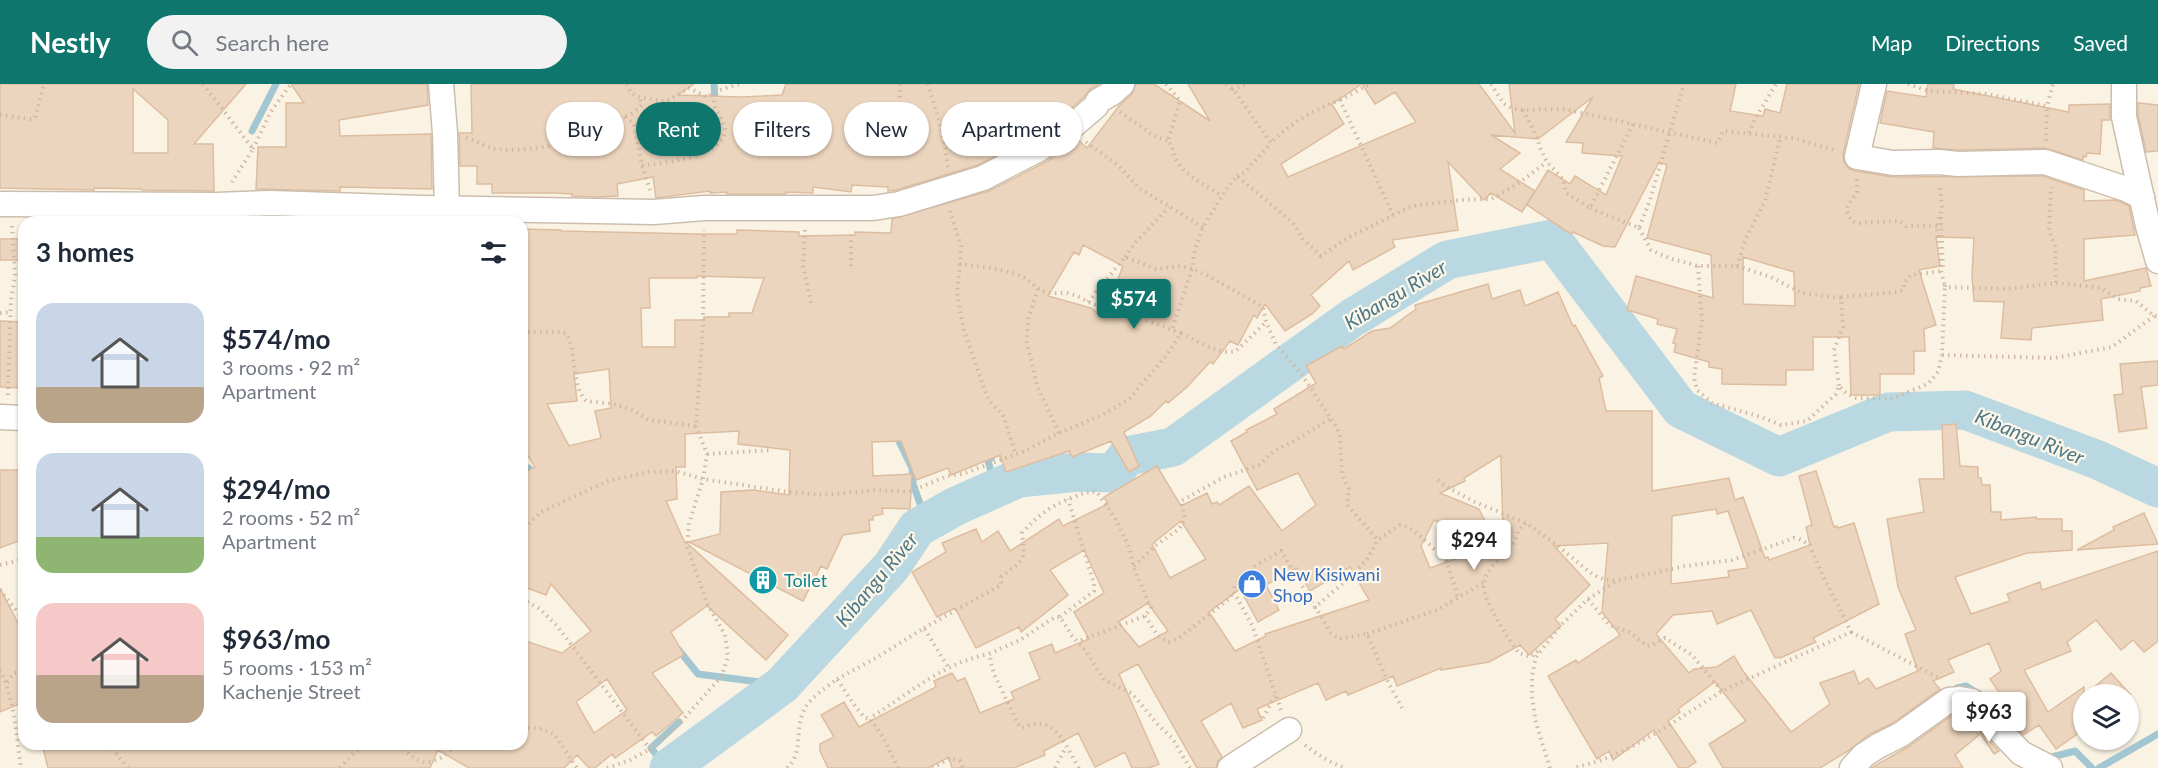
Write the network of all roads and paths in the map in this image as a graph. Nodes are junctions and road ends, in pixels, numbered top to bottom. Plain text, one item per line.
1 (44, 84) edge
2 (203, 84) edge
3 (291, 84) edge
4 (441, 84) edge
5 (627, 84) edge
6 (739, 84) edge
7 (900, 84) edge
8 (928, 84) edge
9 (1122, 84) edge
10 (1166, 84) edge
11 (1226, 84) edge
12 (1248, 84) edge
13 (1370, 84) edge
14 (1491, 84) edge
15 (1684, 84) edge
16 (1776, 84) edge
17 (1874, 84) edge
18 (1908, 84) edge
19 (2053, 84) edge
20 (2124, 84) edge
21 (1232, 89) junction
22 (714, 92) junction
23 (639, 97) junction
24 (1340, 100) junction
25 (1098, 101) junction
26 (900, 102) edge
27 (2048, 106) junction
28 (1523, 110) junction
29 (0, 115) edge
30 (624, 117) joint
31 (1082, 118) edge
32 (1633, 124) junction
33 (1671, 131) junction
34 (445, 133) junction
35 (1749, 134) junction
36 (1779, 138) junction
37 (1082, 139) edge
38 (1168, 141) junction
39 (1271, 143) junction
40 (546, 146) edge
41 (254, 149) junction
42 (1024, 156) edge
43 (1857, 157) junction
44 (1547, 162) junction
45 (1939, 162) junction
46 (2048, 163) junction
47 (642, 165) junction
48 (1237, 177) junction
49 (947, 189) junction
50 (1222, 196) junction
51 (2142, 197) junction
52 (5, 204) edge
53 (217, 205) junction
54 (1169, 207) junction
55 (1942, 207) dead end
56 (447, 208) junction
57 (704, 208) junction
58 (852, 208) junction
59 (1590, 208) junction
60 (805, 209) junction
61 (654, 212) junction
62 (1393, 215) junction
63 (1939, 226) junction
64 (1203, 227) junction
65 (1639, 228) junction
66 (1125, 257) junction
67 (2158, 261) edge
68 (960, 264) junction
69 (851, 266) dead end
70 (1698, 266) junction
71 (1737, 266) junction
72 (1192, 269) junction
73 (1942, 271) junction
74 (2056, 284) junction
75 (1945, 287) junction
76 (1038, 289) junction
77 (1841, 297) junction
78 (1088, 302) junction
79 (811, 303) dead end
80 (12, 312) junction
81 (0, 313) edge
82 (2156, 316) edge
83 (1266, 322) junction
84 (1172, 330) junction
85 (528, 332) edge
86 (1181, 333) junction
87 (1942, 355) junction
88 (1839, 386) junction
89 (10, 418) edge
90 (1330, 418) junction
91 (696, 426) junction
92 (1059, 433) junction
93 (773, 450) dead end
94 (707, 454) junction
95 (1017, 455) junction
96 (703, 479) junction
97 (1438, 480) dead end
98 (1068, 500) junction
99 (1526, 523) junction
100 (528, 526) edge
101 (1378, 540) junction
102 (18, 560) edge
103 (0, 565) edge
104 (1133, 566) junction
105 (1619, 580) junction
106 (1483, 583) junction
107 (0, 590) edge
108 (1233, 591) junction
109 (1458, 597) junction
110 (1588, 599) junction
111 (528, 602) edge
112 (1314, 608) junction
113 (18, 612) edge
114 (1145, 616) junction
115 (1060, 617) junction
116 (924, 628) junction
117 (1851, 632) junction
118 (1368, 634) junction
119 (1079, 641) junction
120 (1544, 647) junction
121 (989, 654) junction
122 (948, 668) junction
123 (0, 670) edge
124 (18, 672) edge
125 (837, 679) junction
126 (7, 683) junction
127 (1722, 691) junction
128 (1968, 700) junction
129 (1402, 708) dead end
130 (871, 720) junction
131 (528, 728) edge
132 (1289, 730) junction
133 (18, 740) edge
134 (1066, 747) junction
135 (650, 749) junction
136 (19, 750) edge
137 (113, 750) edge
138 (356, 750) edge
139 (403, 750) edge
140 (452, 750) edge
141 (21, 768) edge
142 (128, 768) edge
143 (340, 768) edge
144 (577, 768) edge
145 (607, 768) edge
146 (787, 768) edge
147 (898, 768) edge
148 (932, 768) edge
149 (963, 768) edge
150 (1055, 768) edge
151 (1079, 768) edge
152 (1190, 768) edge
153 (1230, 768) edge
154 (1346, 768) edge
155 (1550, 768) edge
156 (1574, 768) edge
157 (1852, 768) edge
158 (2050, 768) edge

1 - 29 path
2 - 41 path
3 - 41 path
4 - 34 street
5 - 23 path
6 - 22 path
7 - 26 path
8 - 49 path
9 - 25 street
10 - 38 path
11 - 21 path
12 - 21 path
13 - 24 path
14 - 28 path
15 - 33 path
16 - 35 path
17 - 43 street
18 - 27 path
19 - 27 path
20 - 51 street
21 - 39 path
22 - 23 path
22 - 47 path
23 - 30 path
24 - 39 path
24 - 62 path
25 - 31 street
25 - 38 path
27 - 46 path
28 - 32 path
28 - 44 path
30 - 47 path
32 - 33 path
32 - 59 path
33 - 35 path
33 - 65 path
34 - 40 path
34 - 56 street
35 - 36 path
36 - 43 path
36 - 71 path
37 - 54 path
38 - 50 path
39 - 48 path
41 - 53 path
42 - 49 street
43 - 45 street
43 - 63 path
44 - 59 path
44 - 62 path
45 - 46 street
45 - 63 path
46 - 51 street
46 - 74 path
47 - 61 path
48 - 50 path
48 - 62 path
49 - 58 street
49 - 68 path
50 - 64 path
51 - 67 street
52 - 53 street
52 - 80 path
53 - 56 street
54 - 64 path
54 - 66 path
55 - 63 path
56 - 61 street
57 - 60 street
57 - 61 street
57 - 91 path
58 - 60 street
58 - 69 path
59 - 65 path
60 - 79 path
63 - 73 path
64 - 72 path
65 - 70 path
66 - 72 path
66 - 78 path
68 - 76 path
68 - 95 path
70 - 71 path
70 - 88 path
71 - 77 path
72 - 83 path
72 - 84 path
73 - 75 path
73 - 77 path
74 - 75 path
74 - 82 path
75 - 87 path
76 - 78 path
76 - 92 path
77 - 88 path
78 - 84 path
80 - 81 path
80 - 89 path
82 - 87 path
83 - 86 path
83 - 90 path
84 - 86 path
85 - 91 path
86 - 92 path
87 - 88 path
90 - 101 path
90 - 104 path
91 - 94 path
92 - 95 path
93 - 94 path
94 - 96 path
95 - 96 path
96 - 100 path
96 - 135 path
97 - 99 path
98 - 104 path
98 - 115 path
98 - 116 path
99 - 105 path
99 - 106 path
101 - 109 path
101 - 112 path
102 - 103 path
104 - 114 path
105 - 110 path
105 - 117 path
106 - 109 path
106 - 120 path
107 - 113 path
108 - 112 path
108 - 114 path
108 - 132 path
109 - 118 path
110 - 120 path
110 - 127 path
111 - 135 path
112 - 118 path
114 - 119 path
115 - 119 path
115 - 121 path
116 - 122 path
116 - 125 path
117 - 127 path
117 - 128 path
118 - 129 path
119 - 152 path
120 - 155 path
121 - 122 path
121 - 134 path
122 - 130 path
123 - 126 path
124 - 126 path
125 - 130 path
125 - 146 path
126 - 133 path
127 - 156 path
128 - 157 street
128 - 158 street
130 - 147 path
131 - 144 path
132 - 153 street
132 - 154 path
134 - 150 path
134 - 151 path
135 - 145 path
136 - 141 path
137 - 142 path
138 - 143 path
139 - 140 path
148 - 149 path

